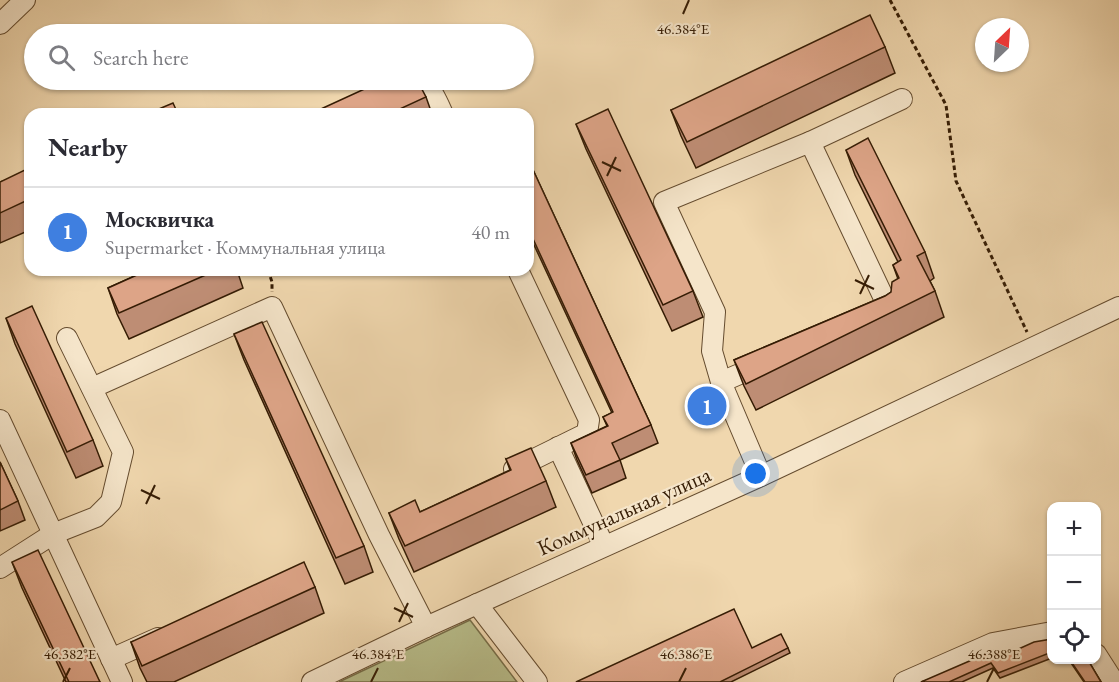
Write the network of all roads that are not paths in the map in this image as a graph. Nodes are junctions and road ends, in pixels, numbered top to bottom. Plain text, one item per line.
1 (25, 0) edge
2 (0, 24) edge
3 (381, 90) edge
4 (432, 90) edge
5 (373, 93) edge
6 (902, 99) dead end
7 (440, 108) edge
8 (810, 142) junction
9 (521, 276) edge
10 (1119, 307) edge
11 (869, 320) edge
12 (67, 338) dead end
13 (784, 355) edge
14 (721, 382) junction
15 (92, 388) junction
16 (0, 420) edge
17 (558, 447) junction
18 (761, 476) junction
19 (495, 478) edge
20 (400, 525) edge
21 (53, 534) junction
22 (379, 535) junction
23 (604, 546) junction
24 (0, 568) edge
25 (477, 604) junction
26 (426, 627) junction
27 (174, 630) edge
28 (1047, 633) edge
29 (111, 659) junction
30 (1101, 662) edge
31 (122, 682) edge
32 (312, 682) edge
33 (537, 682) edge
34 (904, 682) edge
35 (1114, 682) edge

1 - 2 street
3 - 5 street
4 - 7 street
6 - 8 street
8 - 11 street
8 - 14 street
9 - 17 street
10 - 18 street, Коммунальная улица
12 - 15 street
13 - 14 street
14 - 18 street
15 - 21 street
15 - 22 street
16 - 21 street
17 - 19 street
17 - 23 street
18 - 23 street, Коммунальная улица
20 - 22 street
21 - 24 street
21 - 29 street
22 - 26 street
23 - 25 street, Коммунальная улица
25 - 26 street, Коммунальная улица
25 - 33 street
26 - 32 street, Коммунальная улица
27 - 29 street
28 - 34 street
29 - 31 street
30 - 35 street

